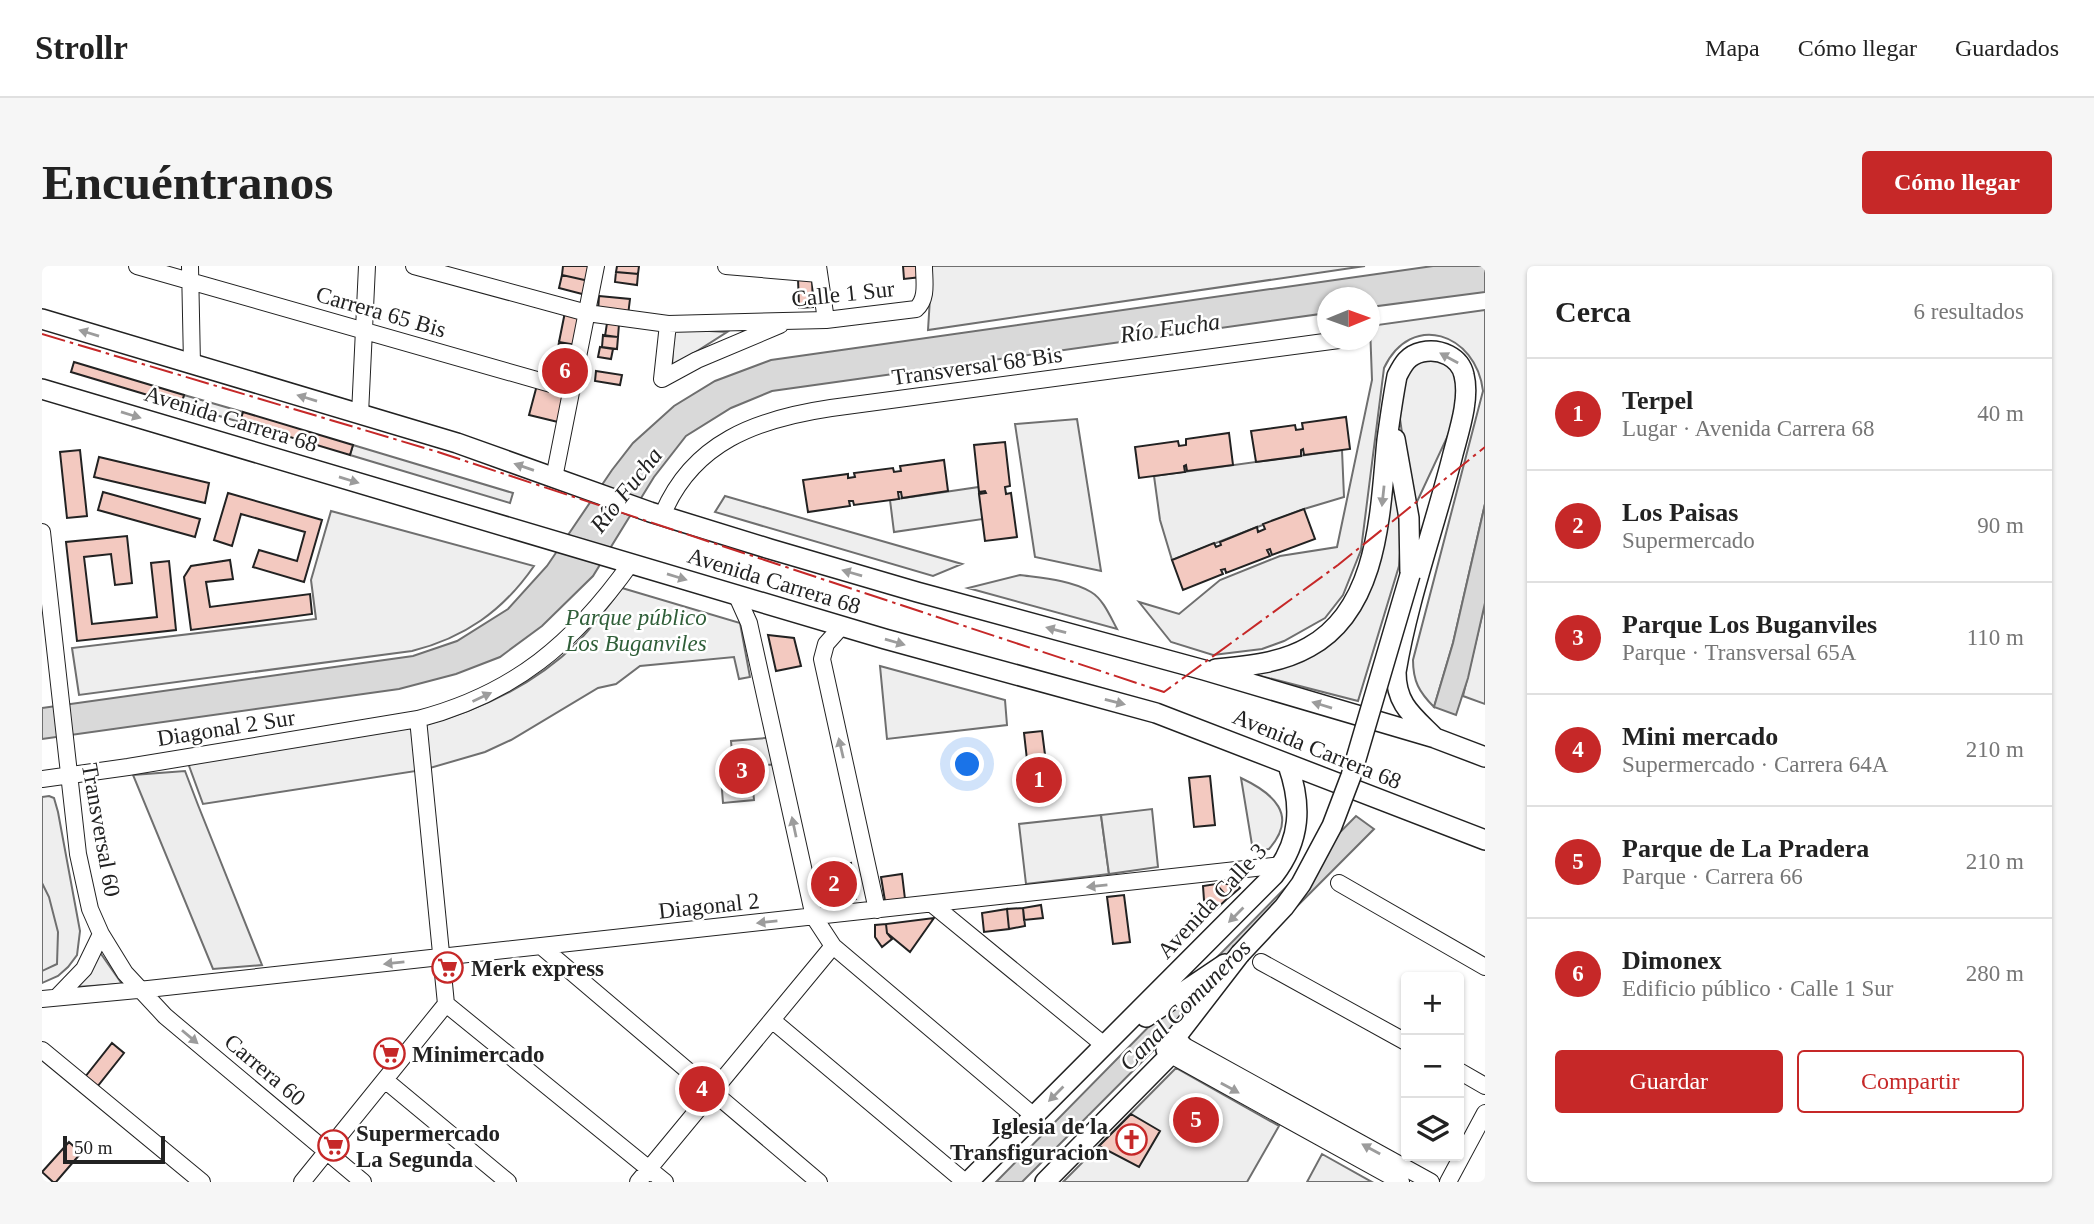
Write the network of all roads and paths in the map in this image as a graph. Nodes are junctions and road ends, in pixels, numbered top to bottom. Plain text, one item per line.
1 (137, 266) edge
2 (368, 266) edge
3 (414, 266) edge
4 (596, 266) edge
5 (726, 266) edge
6 (924, 266) edge
7 (819, 270) edge
8 (190, 274) edge
9 (587, 313) junction
10 (42, 319) edge
11 (825, 320) junction
12 (786, 322) junction
13 (668, 324) junction
14 (364, 331) junction
15 (1317, 343) edge
16 (192, 364) junction
17 (42, 389) edge
18 (572, 390) junction
19 (1392, 404) junction
20 (360, 414) junction
21 (1461, 418) junction
22 (554, 478) junction
23 (656, 514) junction
24 (42, 532) edge
25 (631, 563) junction
26 (1410, 575) junction
27 (736, 594) junction
28 (842, 626) junction
29 (1205, 670) junction
30 (418, 719) junction
31 (1435, 738) junction
32 (1485, 757) edge
33 (1288, 765) junction
34 (67, 774) junction
35 (42, 779) edge
36 (1485, 840) edge
37 (1282, 865) junction
38 (1339, 883) dead end
39 (932, 904) junction
40 (877, 910) junction
41 (814, 917) junction
42 (101, 934) junction
43 (833, 946) junction
44 (542, 947) junction
45 (1240, 954) junction
46 (440, 958) junction
47 (1261, 962) dead end
48 (1485, 967) edge
49 (140, 990) junction
50 (50, 997) edge
51 (446, 1004) junction
52 (772, 1020) junction
53 (1401, 1039) edge
54 (1178, 1041) junction
55 (1104, 1045) junction
56 (42, 1050) edge
57 (1464, 1074) edge
58 (384, 1080) junction
59 (1141, 1085) junction
60 (1485, 1086) edge
61 (712, 1092) junction
62 (1485, 1114) edge
63 (1034, 1116) junction
64 (326, 1152) junction
65 (648, 1169) junction
66 (202, 1182) edge
67 (302, 1182) edge
68 (363, 1182) edge
69 (508, 1182) edge
70 (638, 1182) edge
71 (665, 1182) edge
72 (819, 1182) edge
73 (967, 1182) edge
74 (1045, 1182) edge
75 (1401, 1182) edge
76 (1431, 1182) edge
77 (1448, 1182) edge

1 - 8 street, Carrera 65 Bis
2 - 14 street
3 - 9 street
4 - 9 street
5 - 7 street
6 - 11 street, Calle 1 Sur
7 - 11 street
8 - 14 street, Carrera 65 Bis
8 - 16 street
9 - 13 street
9 - 18 street
16 -> 10 main road, Avenida Carrera 68
11 - 12 street, Calle 1 Sur
12 - 13 street
12 - 13 street, Calle 1 Sur
14 - 18 street, Carrera 65 Bis
14 - 20 street
15 - 23 street, Transversal 68 Bis
20 -> 16 main road, Avenida Carrera 68
17 -> 25 main road, Avenida Carrera 68
18 - 22 street
21 -> 19 main road, Avenida Calle 3
19 - 26 main road, Avenida Calle 3
19 -> 29 main road, Avenida Calle 3
22 -> 20 main road, Avenida Carrera 68
21 - 26 main road, Avenida Calle 3
21 - 31 main road, Avenida Calle 3
22 - 23 main road, Avenida Carrera 68
29 -> 23 main road, Avenida Carrera 68
24 - 34 street, Transversal 60
25 -> 27 main road, Avenida Carrera 68
30 -> 25 street, Diagonal 2 Sur
26 - 45 main road, Avenida Calle 3, bridge
27 - 28 main road, Avenida Carrera 68
41 -> 27 street
28 -> 33 main road, Avenida Carrera 68
40 -> 28 street
31 -> 29 main road, Avenida Carrera 68
30 - 34 street, Diagonal 2 Sur
30 - 46 street
31 - 32 main road, Avenida Carrera 68
33 - 36 main road, Avenida Carrera 68
33 - 37 main road, Avenida Calle 3
34 - 35 street, Diagonal 2 Sur
34 - 42 street, Transversal 60
37 -> 39 street, Diagonal 2
37 -> 55 main road, Avenida Calle 3
38 - 48 street
39 - 40 street, Diagonal 2
39 - 55 street
40 - 41 street, Diagonal 2
41 - 43 street
41 -> 44 street, Diagonal 2
42 - 49 street, Transversal 60
42 - 50 street
43 - 52 street
43 - 63 street
44 - 46 street, Diagonal 2
44 - 61 street
45 - 54 main road, Avenida Calle 3
45 - 55 main road, Avenida Calle 3
46 -> 49 street, Diagonal 2
46 - 51 street
47 - 53 street
49 - 50 street, Diagonal 2
49 -> 64 street, Carrera 60
51 - 58 street
51 - 65 street
52 - 61 street
52 - 73 street
54 - 59 main road, Avenida Calle 3
54 - 59 main road, Avenida Calle 3
54 -> 75 street
76 -> 54 street
55 -> 63 main road, Avenida Calle 3
56 - 66 street
57 - 60 street
58 - 64 street
58 - 69 street
59 - 74 main road, Avenida Calle 3
61 - 65 street
61 - 72 street
62 - 77 street
63 - 73 main road, Avenida Calle 3
64 - 67 street
64 - 68 street, Carrera 60
65 - 70 street
65 - 71 street

